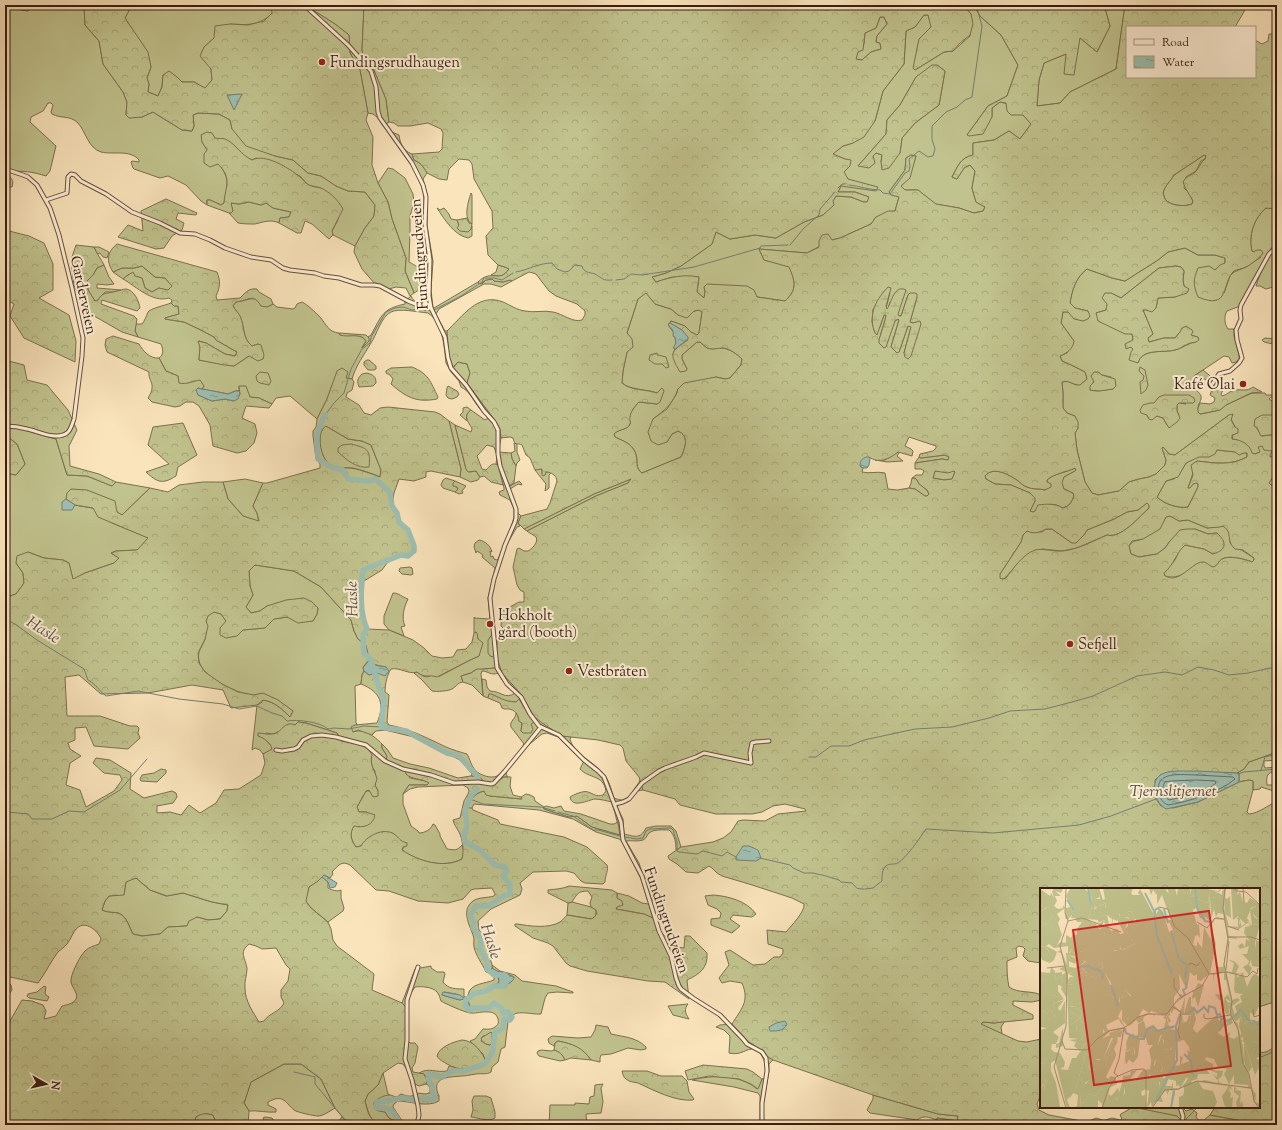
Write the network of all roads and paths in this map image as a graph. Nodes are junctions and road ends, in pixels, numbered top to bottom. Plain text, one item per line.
1 (304, 5) edge
2 (5, 169) edge
3 (46, 200) junction
4 (1277, 246) edge
5 (431, 308) junction
6 (1211, 386) dead end
7 (5, 426) edge
8 (541, 727) junction
9 (769, 741) dead end
10 (276, 750) dead end
11 (615, 804) junction
12 (418, 967) dead end
13 (1180, 1108) edge
14 (417, 1125) edge
15 (762, 1125) edge
16 (1182, 1125) edge

1 - 5 street, Fundingrudveien
2 - 3 street, Garderveien
3 - 5 street
3 - 7 street, Garderveien
4 - 6 street
5 - 8 street, Fundingrudveien
8 - 10 street
8 - 11 street, Fundingrudveien
9 - 11 street
11 - 15 street, Fundingrudveien
12 - 14 street
13 - 16 street

